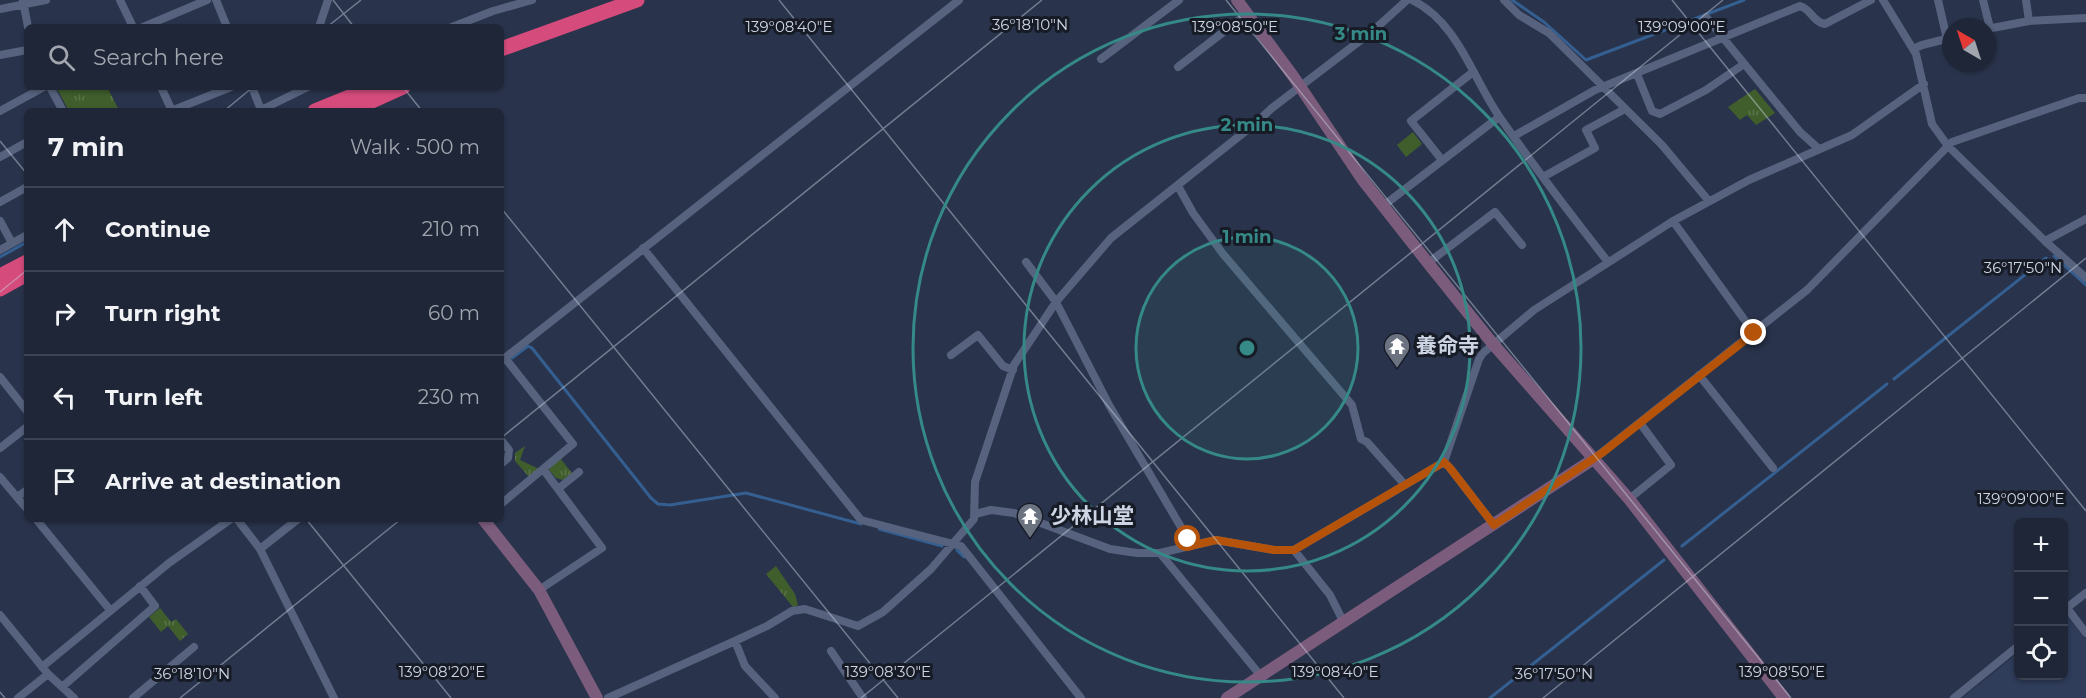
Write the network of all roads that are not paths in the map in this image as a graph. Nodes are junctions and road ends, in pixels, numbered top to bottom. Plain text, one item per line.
1 (46, 0) edge
2 (120, 0) edge
3 (207, 0) edge
4 (216, 0) edge
5 (328, 0) edge
6 (532, 0) edge
7 (606, 0) edge
8 (637, 0) edge
9 (959, 0) edge
10 (1179, 0) edge
11 (1238, 0) edge
12 (1407, 0) edge
13 (1412, 0) edge
14 (1504, 0) edge
15 (1871, 0) edge
16 (1883, 0) edge
17 (1938, 0) edge
18 (1983, 0) edge
19 (2026, 0) edge
20 (23, 2) edge
21 (187, 3) edge
22 (0, 9) edge
23 (1248, 13) junction
24 (1706, 17) dead end
25 (1943, 18) edge
26 (1986, 18) edge
27 (2086, 18) edge
28 (2029, 21) junction
29 (27, 24) edge
30 (132, 24) edge
31 (148, 24) edge
32 (226, 24) edge
33 (320, 24) edge
34 (460, 24) edge
35 (1996, 27) edge
36 (504, 37) edge
37 (1723, 38) junction
38 (1942, 40) edge
39 (504, 48) edge
40 (1913, 49) junction
41 (24, 51) edge
42 (0, 55) edge
43 (1101, 59) dead end
44 (1744, 64) junction
45 (1178, 67) dead end
46 (1473, 72) junction
47 (1637, 74) junction
48 (1924, 84) junction
49 (1300, 86) junction
50 (1604, 87) junction
51 (38, 90) edge
52 (52, 90) edge
53 (161, 90) edge
54 (224, 90) edge
55 (253, 90) edge
56 (302, 90) edge
57 (367, 90) edge
58 (396, 90) edge
59 (2086, 98) edge
60 (61, 108) edge
61 (170, 108) edge
62 (178, 108) edge
63 (259, 108) edge
64 (266, 108) edge
65 (322, 108) edge
66 (357, 108) edge
67 (1625, 109) junction
68 (0, 111) edge
69 (1499, 117) junction
70 (1514, 136) junction
71 (24, 144) edge
72 (1948, 146) junction
73 (1819, 149) junction
74 (0, 157) edge
75 (1442, 160) junction
76 (1543, 177) junction
77 (1178, 186) junction
78 (24, 190) edge
79 (1708, 200) junction
80 (0, 202) edge
81 (1383, 206) junction
82 (2086, 219) edge
83 (0, 221) edge
84 (1673, 221) junction
85 (24, 237) edge
86 (2045, 241) junction
87 (12, 243) junction
88 (1522, 245) dead end
89 (643, 248) junction
90 (0, 250) edge
91 (1026, 262) dead end
92 (1608, 262) junction
93 (1428, 263) junction
94 (24, 264) edge
95 (0, 276) edge
96 (24, 276) edge
97 (2086, 278) edge
98 (0, 289) edge
99 (1056, 302) junction
100 (1754, 333) junction
101 (1493, 344) junction
102 (951, 356) dead end
103 (504, 359) edge
104 (504, 361) edge
105 (1013, 370) junction
106 (1699, 375) junction
107 (0, 377) edge
108 (24, 407) edge
109 (1640, 423) junction
110 (24, 429) edge
111 (504, 444) edge
112 (0, 448) edge
113 (1595, 458) junction
114 (504, 461) edge
115 (1444, 462) junction
116 (1773, 468) dead end
117 (543, 469) junction
118 (579, 472) dead end
119 (0, 477) edge
120 (1406, 485) junction
121 (558, 489) junction
122 (24, 492) edge
123 (17, 497) junction
124 (1629, 499) junction
125 (504, 502) edge
126 (24, 505) edge
127 (975, 514) junction
128 (38, 522) edge
129 (227, 522) edge
130 (239, 522) edge
131 (294, 522) edge
132 (485, 522) edge
133 (1494, 525) junction
134 (953, 545) junction
135 (1190, 546) junction
136 (260, 549) junction
137 (1294, 550) junction
138 (1160, 553) junction
139 (140, 586) junction
140 (539, 590) junction
141 (2086, 593) edge
142 (2068, 607) edge
143 (110, 610) junction
144 (2068, 612) edge
145 (0, 615) edge
146 (1343, 621) junction
147 (2086, 633) edge
148 (735, 641) junction
149 (194, 647) dead end
150 (2014, 650) edge
151 (831, 651) dead end
152 (45, 671) junction
153 (1260, 675) junction
154 (62, 687) junction
155 (18, 698) edge
156 (74, 698) edge
157 (133, 698) edge
158 (334, 698) edge
159 (597, 698) edge
160 (608, 698) edge
161 (775, 698) edge
162 (863, 698) edge
163 (1081, 698) edge
164 (1227, 698) edge
165 (1785, 698) edge
166 (1954, 698) edge

1 - 20 street
2 - 30 street
3 - 21 street
4 - 32 street
5 - 33 street
6 - 34 street
7 - 36 highway
8 - 39 highway
9 - 89 street
10 - 43 street
11 - 23 street
12 - 49 street
13 - 46 street
14 - 50 street
15 - 37 street
16 - 40 street
17 - 25 street
18 - 26 street
19 - 28 street
20 - 22 street
20 - 29 street
21 - 31 street
23 - 45 street
23 - 49 street
24 - 37 street
27 - 28 street
28 - 35 street
37 - 44 street
37 - 47 street
38 - 40 street
40 - 48 street
41 - 42 street
44 - 47 street
44 - 73 street
46 - 69 street
46 - 75 street
47 - 50 street
48 - 72 street
48 - 73 street
49 - 77 street
49 - 81 street
50 - 67 street
50 - 70 street
51 - 68 street
52 - 60 street
53 - 61 street
54 - 62 street
55 - 63 street
56 - 64 street
57 - 65 highway
58 - 66 highway
59 - 72 street
67 - 76 street
67 - 79 street
69 - 70 street
69 - 75 street
70 - 76 street
71 - 74 street
72 - 86 street
72 - 100 street
73 - 79 street
75 - 81 street
76 - 92 street
77 - 99 street
77 - 120 street
78 - 80 street
79 - 84 street
81 - 93 street
82 - 86 street
83 - 87 street
84 - 92 street
84 - 100 street
85 - 87 street
86 - 97 street
87 - 90 street
88 - 93 street
89 - 103 street
89 - 134 street
91 - 99 street
92 - 101 street
93 - 101 street
94 - 95 highway
96 - 98 highway
99 - 105 street
99 - 135 street
100 - 106 street
101 - 113 street
101 - 115 street
102 - 105 street
104 - 117 street
105 - 127 street
106 - 109 street
106 - 116 street
107 - 108 street
109 - 113 street
109 - 124 street
110 - 112 street
111 - 114 street
113 - 124 street
113 - 133 street
115 - 120 street
115 - 133 street
117 - 121 street
117 - 125 street
118 - 121 street
119 - 123 street
120 - 137 street
121 - 140 street
122 - 123 street
123 - 126 street
124 - 165 street
127 - 134 street
127 - 138 street
128 - 143 street
129 - 139 street
130 - 136 street
131 - 136 street
132 - 140 street
133 - 146 street
134 - 148 street
134 - 163 street
135 - 137 street
135 - 138 street
136 - 158 street
137 - 146 street
138 - 153 street
139 - 143 street
139 - 154 street
140 - 159 street
141 - 142 street
143 - 152 street
144 - 147 street
145 - 152 street
146 - 153 street
148 - 160 street
148 - 161 street
149 - 157 street
150 - 166 street
151 - 162 street
152 - 154 street
152 - 155 street
153 - 164 street
154 - 156 street

